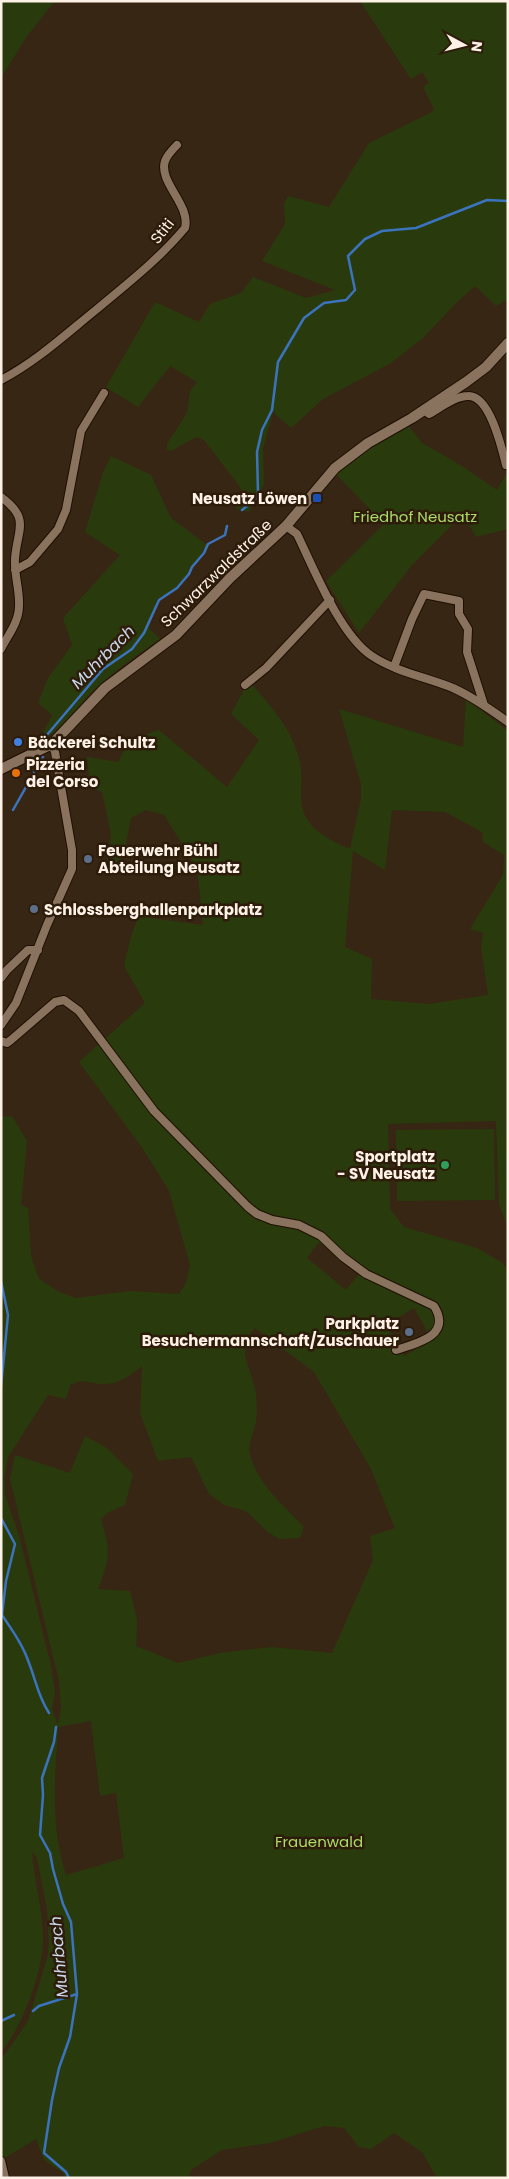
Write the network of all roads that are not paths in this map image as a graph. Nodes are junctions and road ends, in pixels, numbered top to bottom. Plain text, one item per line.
1 (177, 145) dead end
2 (508, 343) edge
3 (1, 380) edge
4 (104, 393) dead end
5 (424, 410) junction
6 (506, 465) dead end
7 (1, 497) edge
8 (286, 526) junction
9 (16, 570) junction
10 (330, 600) junction
11 (1, 649) edge
12 (394, 667) junction
13 (245, 684) dead end
14 (484, 705) junction
15 (508, 722) edge
16 (52, 744) junction
17 (1, 769) edge
18 (38, 950) junction
19 (1, 978) edge
20 (1, 1025) edge
21 (1, 1041) edge
22 (396, 1350) dead end
23 (1, 2161) edge
24 (5, 2178) edge

1 - 3 street, Stiti
2 - 5 main road, Schwarzwaldstraße
4 - 9 street
5 - 6 street, Schwarzwaldstraße
5 - 8 main road, Schwarzwaldstraße
7 - 9 street
8 - 10 street
8 - 16 main road, Schwarzwaldstraße
9 - 11 street
10 - 12 street
10 - 13 street
12 - 14 street
12 - 14 street
14 - 15 street
16 - 17 main road, Schwarzwaldstraße
16 - 18 street
18 - 19 street
18 - 20 street
21 - 22 street
23 - 24 street

